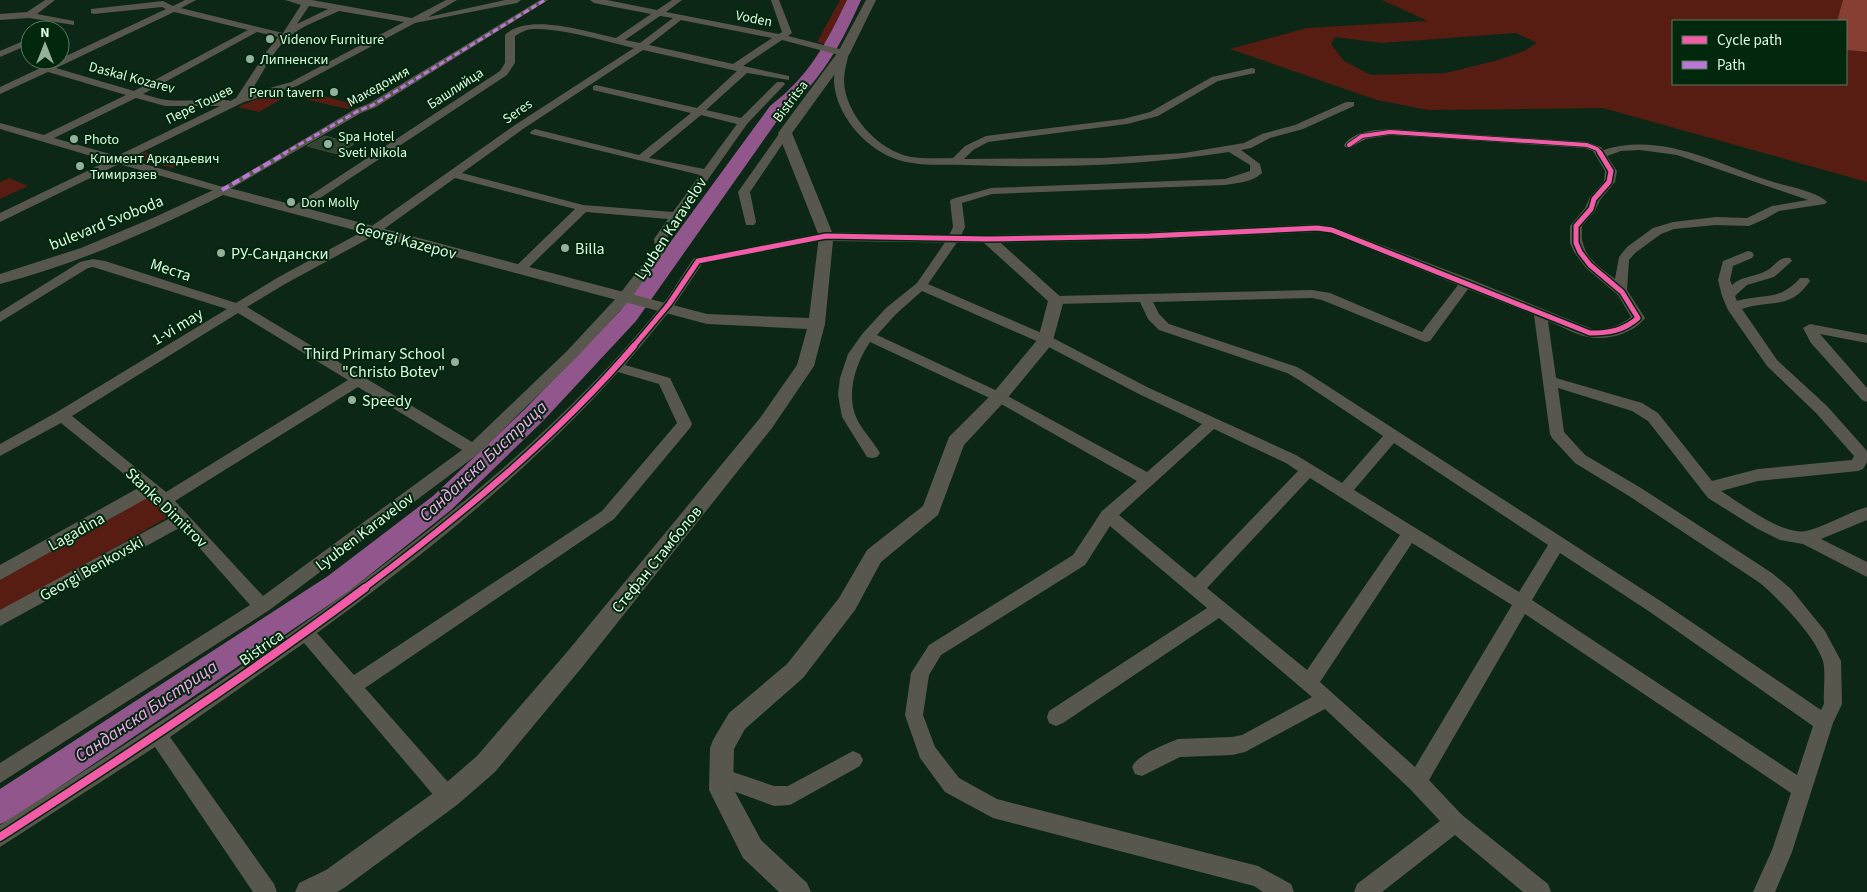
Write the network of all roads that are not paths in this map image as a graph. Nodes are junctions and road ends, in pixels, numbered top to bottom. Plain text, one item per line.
1 (51, 0) edge
2 (102, 0) edge
3 (192, 0) edge
4 (290, 0) edge
5 (352, 0) edge
6 (453, 0) edge
7 (517, 0) edge
8 (545, 0) edge
9 (594, 0) edge
10 (678, 0) edge
11 (775, 0) edge
12 (872, 0) edge
13 (307, 1) edge
14 (165, 2) edge
15 (339, 7) junction
16 (173, 9) junction
17 (659, 12) junction
18 (30, 15) junction
19 (0, 17) edge
20 (82, 17) junction
21 (680, 17) junction
22 (413, 21) junction
23 (70, 23) edge
24 (256, 29) junction
25 (285, 36) junction
26 (779, 37) junction
27 (616, 42) junction
28 (20, 43) edge
29 (0, 45) edge
30 (20, 46) edge
31 (641, 47) junction
32 (840, 52) junction
33 (0, 54) edge
34 (70, 58) edge
35 (740, 68) junction
36 (46, 70) edge
37 (51, 70) edge
38 (1252, 71) dead end
39 (596, 88) dead end
40 (0, 91) edge
41 (135, 94) junction
42 (240, 100) junction
43 (1350, 104) dead end
44 (700, 110) junction
45 (743, 122) junction
46 (0, 126) edge
47 (12, 128) junction
48 (535, 132) dead end
49 (785, 133) junction
50 (0, 134) edge
51 (45, 139) junction
52 (1349, 145) dead end
53 (1230, 148) junction
54 (1601, 154) junction
55 (641, 159) junction
56 (119, 161) junction
57 (956, 162) junction
58 (706, 173) junction
59 (452, 174) junction
60 (222, 190) junction
61 (583, 208) junction
62 (295, 210) junction
63 (675, 216) junction
64 (0, 218) edge
65 (750, 222) dead end
66 (373, 231) junction
67 (826, 236) junction
68 (954, 238) junction
69 (988, 239) junction
70 (1748, 255) dead end
71 (1786, 261) dead end
72 (519, 270) junction
73 (0, 279) edge
74 (1804, 281) dead end
75 (1466, 282) junction
76 (920, 286) junction
77 (1621, 292) junction
78 (624, 298) junction
79 (1145, 298) junction
80 (1056, 300) junction
81 (1731, 301) junction
82 (239, 308) junction
83 (661, 308) junction
84 (1540, 313) junction
85 (0, 318) edge
86 (817, 324) junction
87 (868, 336) junction
88 (1046, 340) junction
89 (1867, 340) edge
90 (616, 367) junction
91 (357, 381) junction
92 (1549, 381) junction
93 (999, 397) junction
94 (1867, 397) edge
95 (62, 416) junction
96 (1212, 423) junction
97 (1393, 435) junction
98 (473, 450) junction
99 (0, 451) edge
100 (872, 454) dead end
101 (1308, 470) junction
102 (1148, 480) junction
103 (152, 488) junction
104 (1708, 488) junction
105 (1343, 492) junction
106 (163, 501) junction
107 (1867, 513) edge
108 (1108, 515) junction
109 (183, 518) junction
110 (1410, 533) junction
111 (1806, 538) junction
112 (1557, 543) junction
113 (1867, 570) edge
114 (0, 573) edge
115 (1196, 588) junction
116 (1521, 602) junction
117 (262, 606) junction
118 (1221, 608) junction
119 (0, 619) edge
120 (306, 633) junction
121 (1310, 683) junction
122 (352, 686) junction
123 (1326, 699) junction
124 (1056, 717) dead end
125 (1824, 722) junction
126 (158, 736) junction
127 (853, 760) dead end
128 (1142, 767) dead end
129 (0, 774) edge
130 (720, 777) junction
131 (1417, 782) junction
132 (1803, 790) junction
133 (448, 797) junction
134 (1455, 822) junction
135 (0, 837) edge
136 (266, 892) edge
137 (308, 892) edge
138 (798, 892) edge
139 (1283, 892) edge
140 (1365, 892) edge
141 (1540, 892) edge
142 (1764, 892) edge

1 - 18 street
2 - 20 street
3 - 16 street
4 - 13 street
5 - 15 street
6 - 22 street, Пере Тошев
7 - 22 street
8 - 60 street, Македония
9 - 17 street, Voden
10 - 17 street
11 - 26 street
12 - 32 street, Bistritsa
13 - 15 street
13 - 25 street
14 - 16 street
14 - 20 street
15 - 22 street
15 - 25 street
16 - 24 street
16 - 34 street
17 - 21 street, Voden
17 - 27 street
18 - 19 street
18 - 20 street
20 - 23 street
21 - 26 street, Voden
21 - 31 street, Seres
22 - 42 street, Пере Тошев
24 - 25 street
24 - 41 street
25 - 42 street
26 - 32 street, Voden
26 - 35 street
27 - 31 street
27 - 62 street, Башлийца
28 - 29 street
30 - 33 street
31 - 35 street
31 - 59 street, Seres
32 - 49 street, Bistritsa
32 - 57 street
35 - 44 street
35 - 45 street, Lyuben Karavelov
36 - 40 street
37 - 41 street, Daskal Kozarev
38 - 57 street
39 - 44 street
41 - 42 street, Daskal Kozarev
41 - 51 street
42 - 56 street, Пере Тошев
43 - 53 street
44 - 45 street
44 - 55 street
45 - 58 street, Lyuben Karavelov
46 - 47 street, Georgi Kazepov
47 - 50 street
47 - 51 street, Georgi Kazepov
48 - 55 street
49 - 65 street, Bistritsa
49 - 67 street, Стефан Стамболов
51 - 56 street, Georgi Kazepov
52 - 54 street
53 - 57 street
53 - 68 street
54 - 77 street
54 - 77 street
55 - 58 street
56 - 60 street, Georgi Kazepov
56 - 64 street, Пере Тошев
58 - 63 street, Lyuben Karavelov
59 - 61 street
59 - 66 street, Seres
60 - 62 street, Georgi Kazepov
60 - 73 street, bulevard Svoboda
61 - 63 street
61 - 72 street
62 - 66 street, Georgi Kazepov
63 - 78 street, Lyuben Karavelov
66 - 72 street, Georgi Kazepov
66 - 82 street, 1-vi may
67 - 68 street
67 - 83 street, Bistrica
67 - 86 street, Стефан Стамболов
68 - 69 street
68 - 76 street
69 - 75 street
69 - 80 street
70 - 81 street
71 - 81 street
72 - 78 street, Georgi Kazepov
74 - 81 street
75 - 79 street
75 - 84 street
76 - 87 street
76 - 88 street
77 - 84 street
78 - 83 street, Georgi Kazepov
78 - 98 street, Lyuben Karavelov
79 - 80 street
79 - 97 street
80 - 88 street
81 - 104 street
82 - 85 street, Места
82 - 91 street, Места
82 - 95 street, 1-vi may
83 - 86 street, Georgi Kazepov
83 - 90 street, Bistrica
84 - 92 street
86 - 133 street, Стефан Стамболов
87 - 93 street
87 - 100 street
88 - 93 street
88 - 96 street
89 - 94 street
90 - 120 street, Bistrica
90 - 122 street
91 - 98 street, Места
91 - 106 street
92 - 104 street
92 - 125 street
93 - 102 street
93 - 130 street
95 - 99 street, 1-vi may
95 - 103 street, Stanke Dimitrov
96 - 101 street
96 - 102 street
97 - 105 street
97 - 112 street
98 - 117 street, Lyuben Karavelov
101 - 105 street
101 - 115 street
102 - 108 street
103 - 106 street, Stanke Dimitrov
103 - 114 street, Lagadina
104 - 111 street
105 - 110 street
106 - 109 street, Stanke Dimitrov
107 - 111 street
108 - 115 street
108 - 139 street
109 - 117 street, Stanke Dimitrov
109 - 119 street, Georgi Benkovski
110 - 116 street
110 - 121 street
111 - 113 street
112 - 116 street
112 - 125 street
115 - 118 street
116 - 131 street
116 - 132 street
117 - 129 street, Lyuben Karavelov
118 - 121 street
118 - 124 street
120 - 122 street
120 - 126 street, Bistrica
121 - 123 street
122 - 133 street
123 - 128 street
123 - 131 street
125 - 132 street
126 - 135 street, Bistrica
126 - 136 street
127 - 130 street
130 - 138 street
131 - 134 street
132 - 142 street
133 - 137 street, Стефан Стамболов
134 - 140 street
134 - 141 street

